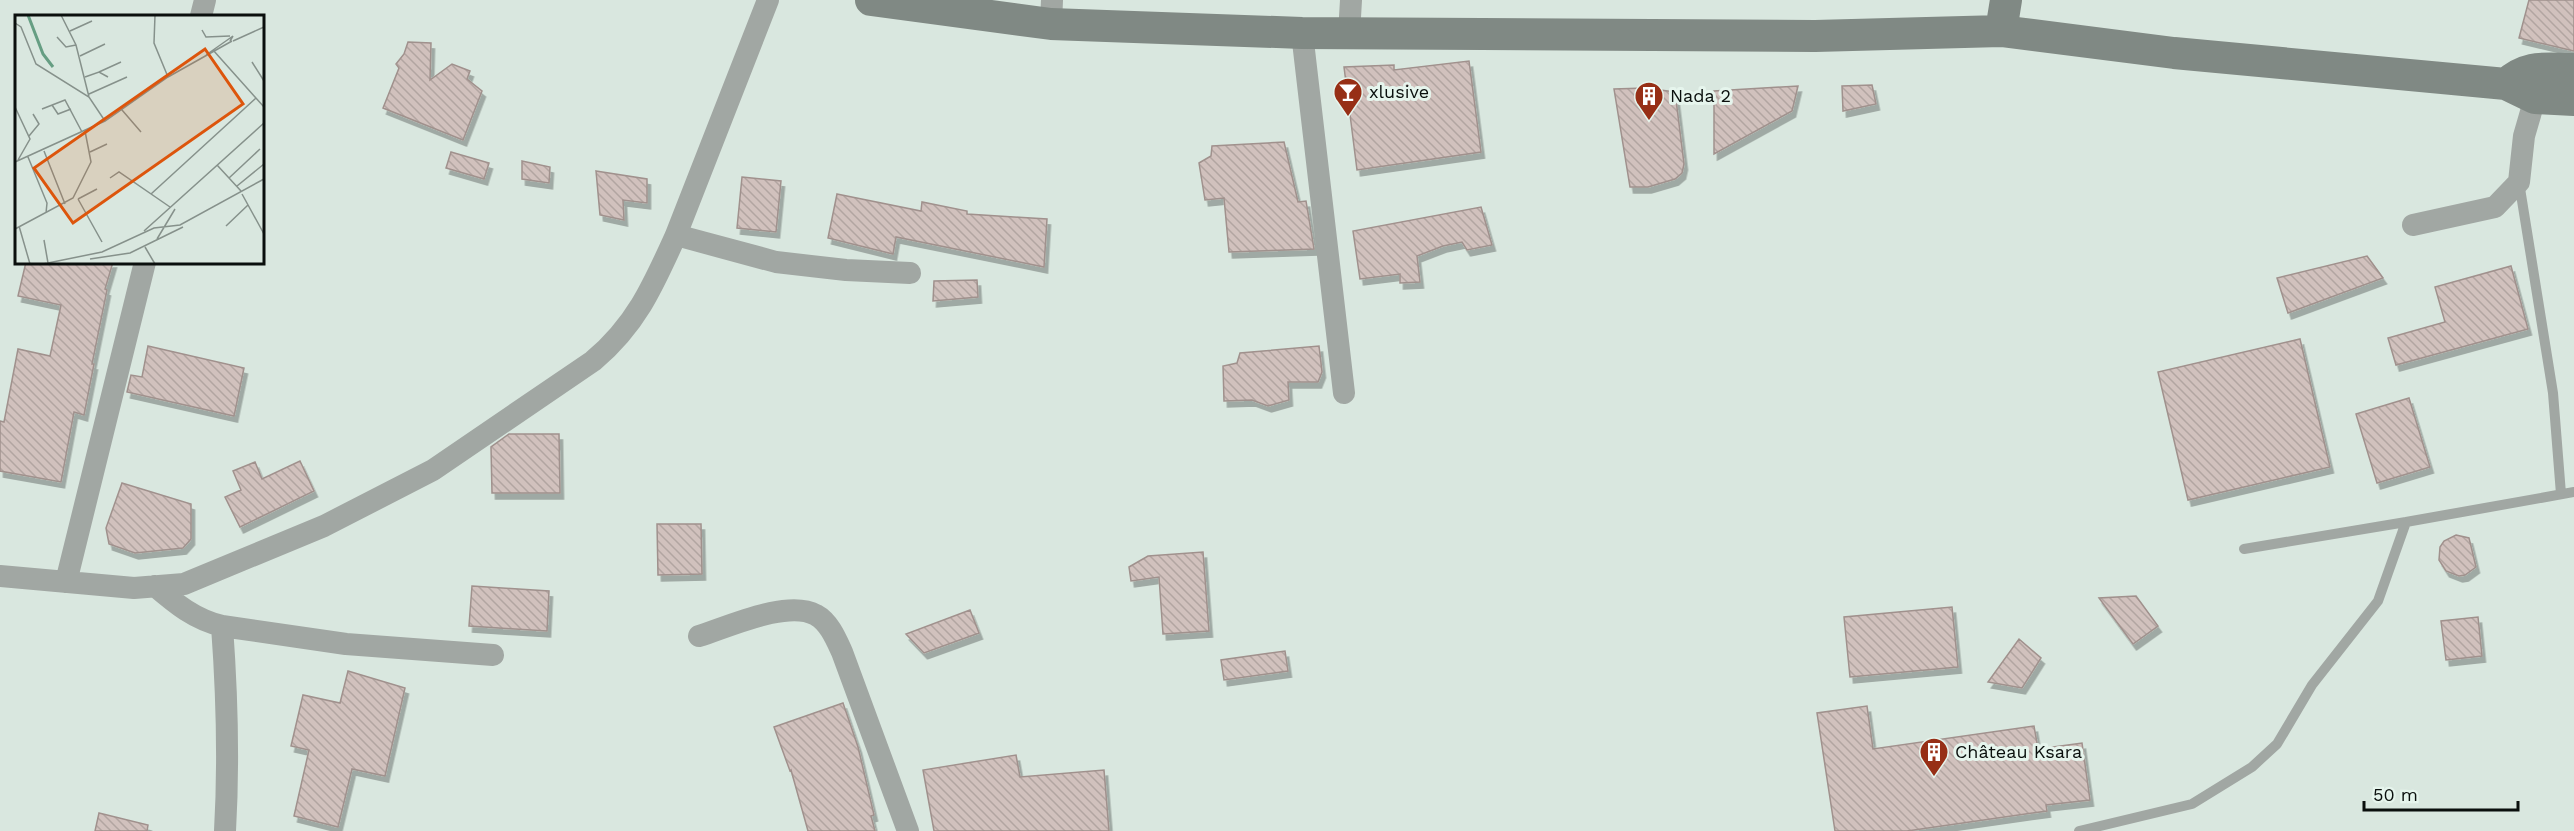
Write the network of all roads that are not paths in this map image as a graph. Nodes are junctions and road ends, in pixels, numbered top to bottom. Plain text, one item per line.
1 (205, 0) edge
2 (768, 0) edge
3 (871, 0) edge
4 (1351, 0) edge
5 (2006, 0) edge
6 (1052, 12) edge
7 (201, 15) edge
8 (2001, 31) junction
9 (1302, 33) junction
10 (1349, 34) junction
11 (2574, 69) edge
12 (2506, 84) junction
13 (2535, 98) junction
14 (2574, 100) edge
15 (2519, 182) junction
16 (2413, 225) dead end
17 (676, 235) junction
18 (145, 264) edge
19 (910, 273) dead end
20 (1344, 393) dead end
21 (2574, 492) edge
22 (2561, 495) junction
23 (2406, 522) junction
24 (2244, 549) dead end
25 (0, 576) edge
26 (66, 582) junction
27 (155, 586) junction
28 (222, 626) junction
29 (699, 636) dead end
30 (493, 655) dead end
31 (225, 831) edge
32 (908, 831) edge
33 (2080, 831) edge

1 - 7 street
2 - 17 street
3 - 6 street
4 - 10 street
5 - 8 street
6 - 9 street
8 - 10 street
8 - 12 street
9 - 10 street
9 - 20 street
11 - 12 street
12 - 13 street
13 - 14 street
13 - 15 street
15 - 16 street
15 - 22 lane
17 - 19 street
17 - 27 street
18 - 26 street
21 - 22 lane
22 - 23 lane
23 - 24 lane
23 - 33 lane
25 - 26 street
26 - 27 street
27 - 28 street
28 - 30 street
28 - 31 street
29 - 32 street

